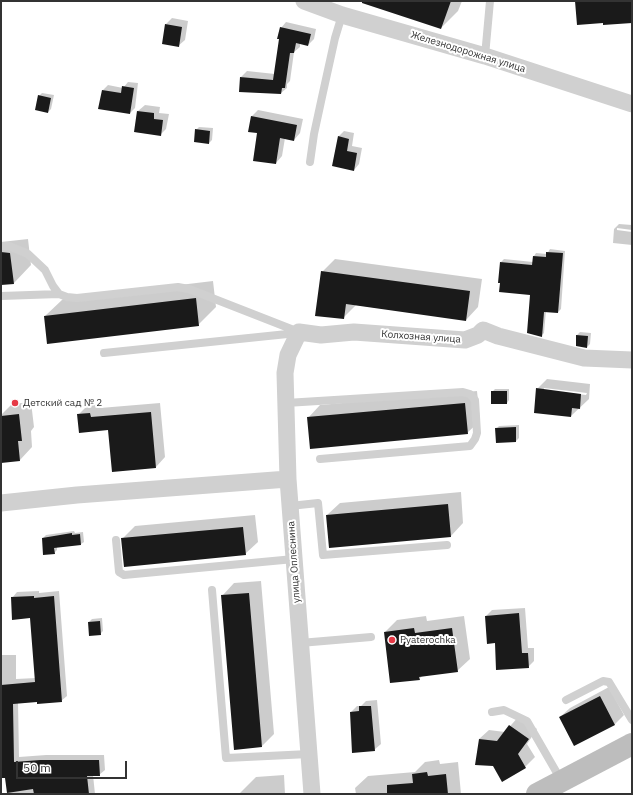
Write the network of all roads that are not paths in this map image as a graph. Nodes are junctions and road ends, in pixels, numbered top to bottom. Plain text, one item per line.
1 (304, 1) edge
2 (490, 1) edge
3 (342, 15) junction
4 (486, 56) junction
5 (632, 104) edge
6 (310, 162) dead end
7 (1, 246) edge
8 (59, 294) junction
9 (1, 296) edge
10 (299, 332) junction
11 (104, 353) dead end
12 (632, 360) edge
13 (286, 403) junction
14 (320, 459) dead end
15 (288, 479) junction
16 (1, 503) edge
17 (290, 506) junction
18 (116, 540) dead end
19 (447, 545) dead end
20 (294, 559) junction
21 (212, 590) dead end
22 (371, 637) dead end
23 (300, 643) junction
24 (566, 700) dead end
25 (492, 712) dead end
26 (632, 720) edge
27 (632, 744) edge
28 (308, 754) junction
29 (562, 781) junction
30 (312, 794) edge
31 (537, 794) edge

1 - 3 street, Железнодорожная улица
2 - 4 lane
3 - 4 street, Железнодорожная улица
3 - 6 lane
4 - 5 street, Железнодорожная улица
7 - 8 lane
8 - 9 lane
8 - 10 lane
10 - 11 lane
10 - 12 street, Колхозная улица
10 - 13 street, улица Оплеснина
13 - 14 lane
13 - 15 street, улица Оплеснина
15 - 16 street
15 - 17 street, улица Оплеснина
17 - 19 lane
17 - 20 street, улица Оплеснина
18 - 20 lane
20 - 23 street, улица Оплеснина
21 - 28 lane
22 - 23 lane
23 - 28 street, улица Оплеснина
24 - 26 lane
25 - 29 lane
27 - 29 main road
28 - 30 street, улица Оплеснина
29 - 31 main road

